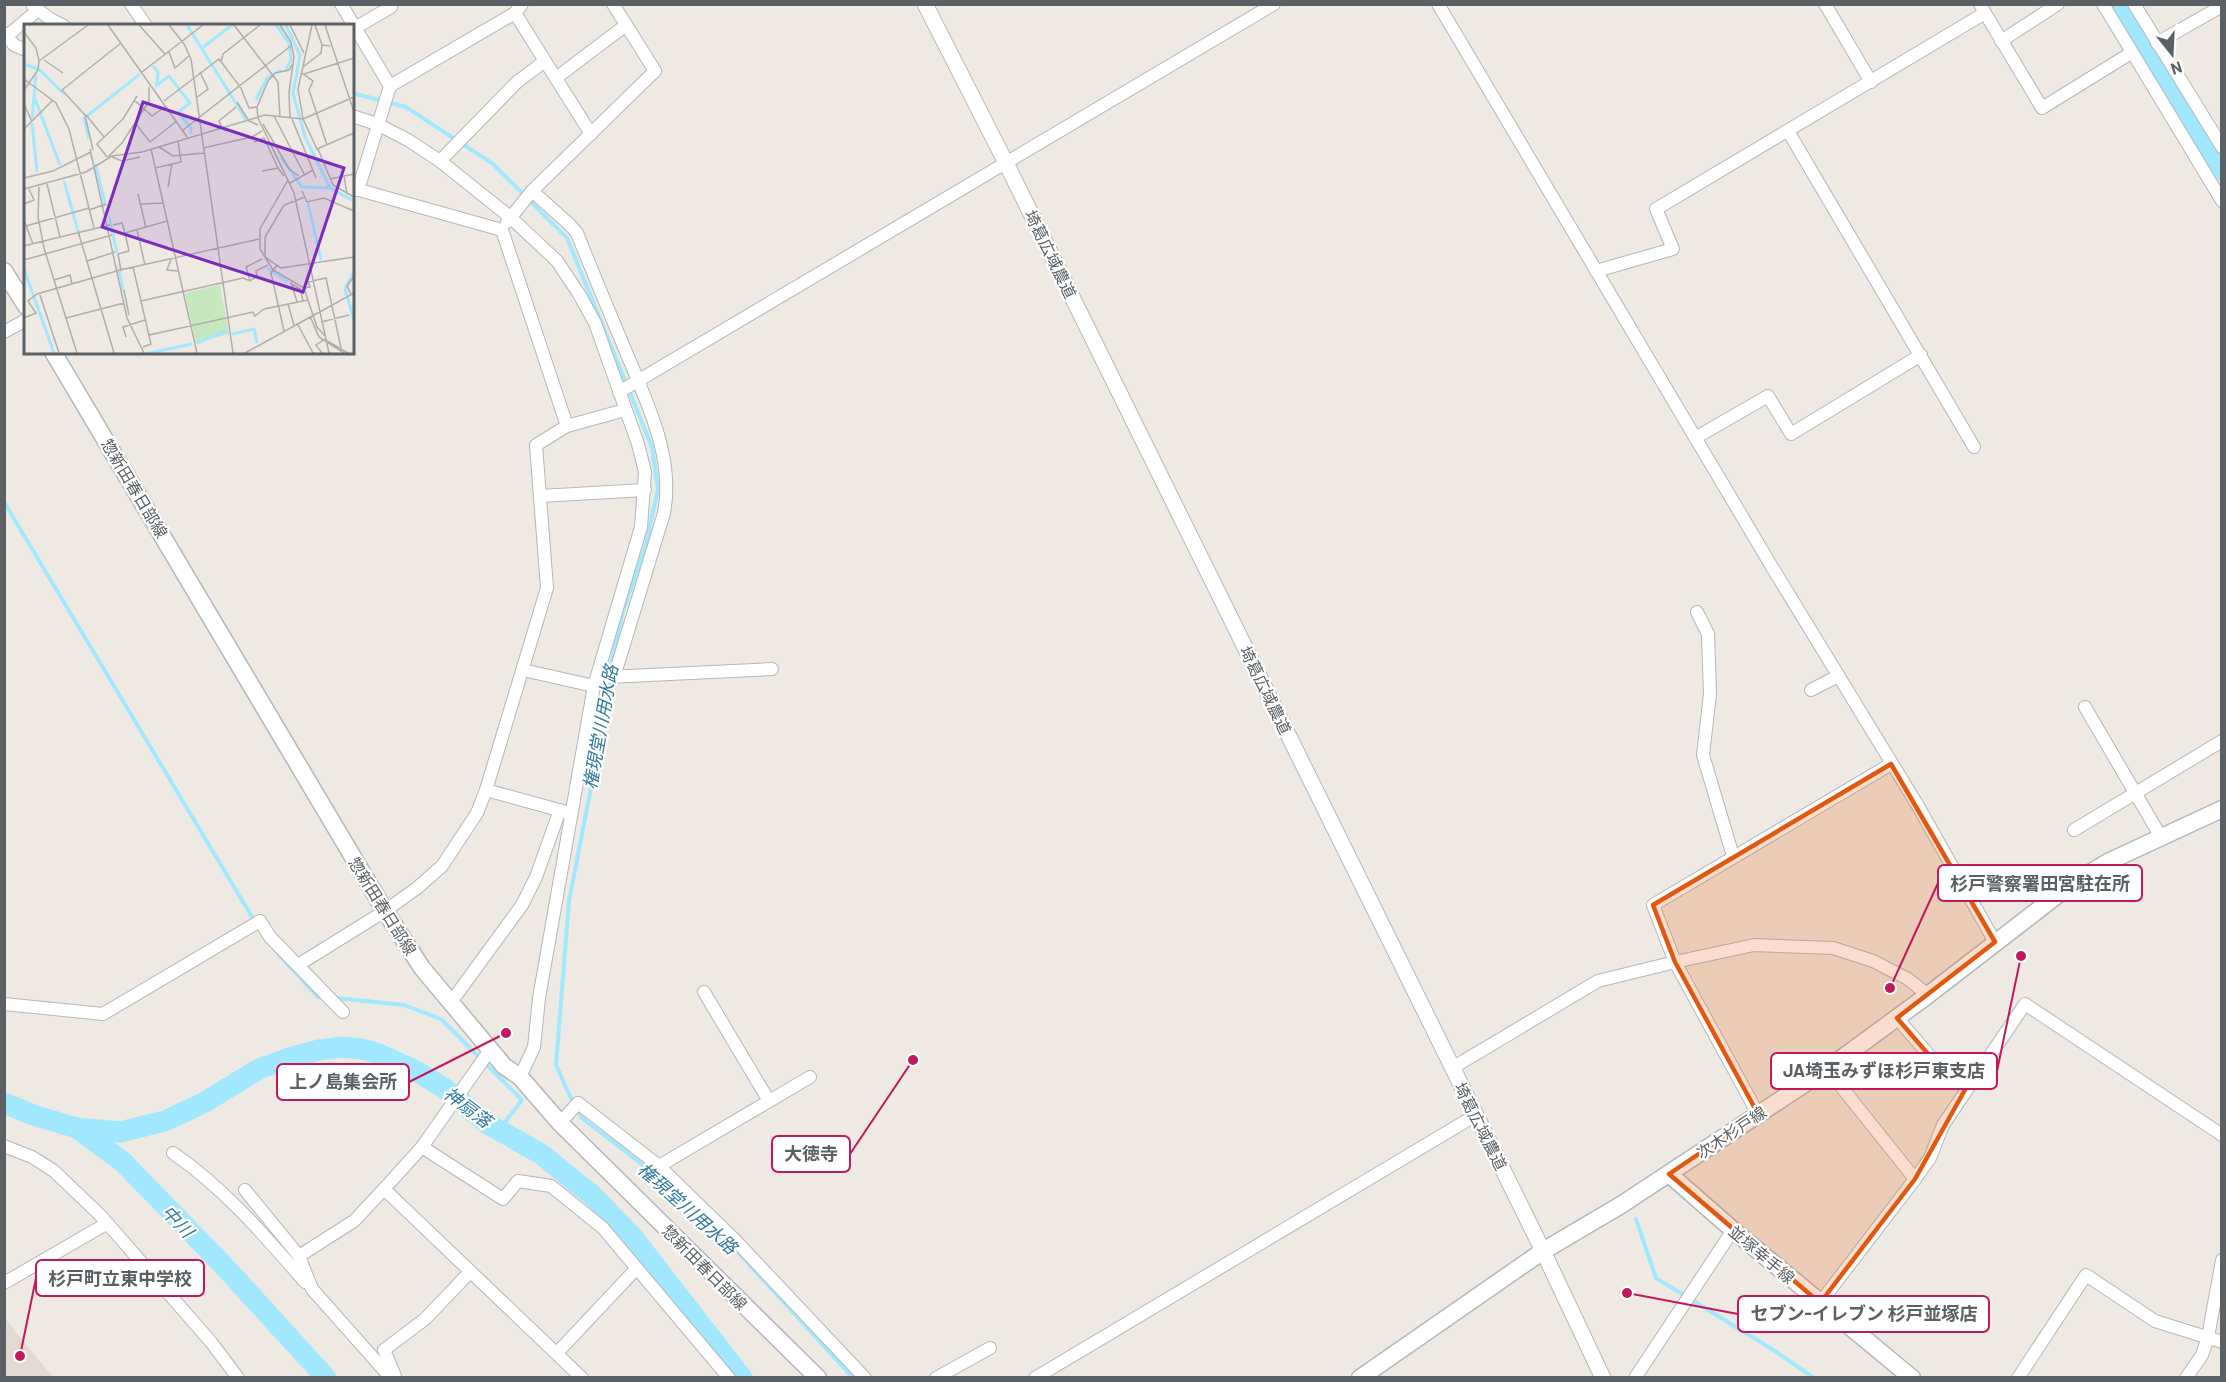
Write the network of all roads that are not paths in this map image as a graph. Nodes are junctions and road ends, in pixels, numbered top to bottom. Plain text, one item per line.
1 (131, 4) edge
2 (341, 4) edge
3 (613, 4) edge
4 (925, 4) edge
5 (1274, 4) edge
6 (1438, 4) edge
7 (1825, 4) edge
8 (2058, 4) edge
9 (2103, 4) edge
10 (2134, 4) edge
11 (2222, 6) edge
12 (35, 7) edge
13 (391, 8) dead end
14 (518, 9) edge
15 (1982, 9) edge
16 (60, 24) edge
17 (145, 24) edge
18 (354, 24) edge
19 (354, 25) edge
20 (626, 26) junction
21 (356, 28) junction
22 (2001, 41) junction
23 (11, 43) edge
24 (2157, 43) junction
25 (2131, 53) junction
26 (546, 61) junction
27 (556, 78) junction
28 (1871, 82) junction
29 (390, 86) junction
30 (354, 117) edge
31 (377, 124) junction
32 (1788, 131) junction
33 (591, 134) junction
34 (2222, 147) edge
35 (440, 161) junction
36 (1006, 163) junction
37 (355, 189) edge
38 (532, 191) junction
39 (2222, 201) edge
40 (510, 217) junction
41 (502, 230) junction
42 (4, 271) edge
43 (1596, 271) junction
44 (24, 303) edge
45 (24, 321) edge
46 (4, 333) edge
47 (54, 354) edge
48 (1921, 355) junction
49 (638, 381) junction
50 (619, 392) junction
51 (625, 410) junction
52 (567, 426) junction
53 (1695, 438) junction
54 (1974, 447) dead end
55 (666, 471) junction
56 (645, 472) junction
57 (645, 490) junction
58 (540, 496) junction
59 (1697, 612) dead end
60 (523, 669) junction
61 (771, 669) dead end
62 (1838, 675) junction
63 (614, 677) junction
64 (595, 681) junction
65 (1810, 690) dead end
66 (2085, 707) dead end
67 (2222, 741) edge
68 (1891, 764) junction
69 (486, 790) junction
70 (2136, 793) junction
71 (2222, 809) edge
72 (560, 810) junction
73 (573, 814) junction
74 (2074, 830) dead end
75 (2161, 837) junction
76 (1733, 856) junction
77 (385, 911) junction
78 (1995, 942) junction
79 (1675, 962) junction
80 (298, 965) junction
81 (704, 992) dead end
82 (1928, 995) junction
83 (449, 1001) junction
84 (4, 1004) edge
85 (344, 1012) dead end
86 (1897, 1018) junction
87 (490, 1050) junction
88 (1452, 1068) junction
89 (1827, 1069) junction
90 (520, 1077) junction
91 (810, 1077) dead end
92 (1966, 1088) junction
93 (769, 1101) junction
94 (1758, 1114) junction
95 (1476, 1115) junction
96 (560, 1123) junction
97 (2222, 1135) edge
98 (4, 1146) edge
99 (422, 1147) junction
100 (173, 1153) dead end
101 (659, 1166) junction
102 (1669, 1174) junction
103 (1915, 1179) junction
104 (384, 1189) junction
105 (244, 1190) dead end
106 (106, 1224) junction
107 (1733, 1230) junction
108 (1543, 1251) junction
109 (299, 1256) junction
110 (2222, 1260) edge
111 (637, 1268) junction
112 (470, 1272) junction
113 (4, 1283) edge
114 (312, 1288) junction
115 (1820, 1303) junction
116 (2208, 1338) junction
117 (2222, 1342) edge
118 (990, 1348) dead end
119 (557, 1353) junction
120 (238, 1377) edge
121 (391, 1377) edge
122 (396, 1377) edge
123 (582, 1377) edge
124 (729, 1377) edge
125 (818, 1377) edge
126 (865, 1377) edge
127 (936, 1377) edge
128 (1035, 1377) edge
129 (1360, 1377) edge
130 (1603, 1377) edge
131 (1635, 1377) edge
132 (1912, 1377) edge
133 (2018, 1377) edge
134 (2186, 1377) edge

1 - 17 street
2 - 18 street
3 - 20 street
4 - 36 street, 埼葛広域農道
5 - 36 street
6 - 43 street
7 - 28 street
8 - 22 street
9 - 25 street
10 - 24 street
11 - 24 street
12 - 16 street
12 - 23 street
13 - 21 street
14 - 26 street
14 - 29 street
15 - 22 street
15 - 28 street
19 - 21 street
20 - 27 street
20 - 33 street
21 - 29 street
22 - 25 street
24 - 34 street
25 - 39 street
26 - 27 street
26 - 35 street
27 - 33 street
28 - 32 street
29 - 31 street
30 - 31 street
31 - 35 street
31 - 37 street
32 - 43 street
32 - 48 street
33 - 38 street
35 - 40 street
36 - 49 street
36 - 88 street, 埼葛広域農道
37 - 41 street
38 - 40 street
38 - 49 street
40 - 41 street
40 - 50 street
41 - 52 street
42 - 44 main road
43 - 53 street
45 - 46 street
47 - 77 main road, 惣新田春日部線
48 - 53 street
48 - 54 street
49 - 50 street
49 - 55 street
50 - 51 street
51 - 52 street
51 - 56 street
52 - 58 street
53 - 62 street
55 - 56 street
55 - 63 street
56 - 57 street
57 - 58 street
57 - 64 street
58 - 60 street
59 - 76 street
60 - 64 street
60 - 69 street
61 - 63 street
62 - 65 street
62 - 68 street
63 - 64 street
64 - 73 street
66 - 70 street
67 - 70 street
68 - 76 street
68 - 78 street
69 - 72 street
69 - 77 street
70 - 74 street
70 - 75 street
71 - 75 main road, 次木杉戸線
72 - 73 street
72 - 83 street
73 - 90 street
75 - 78 main road, 次木杉戸線
76 - 79 street
77 - 80 street
77 - 83 main road, 惣新田春日部線
78 - 82 main road, 次木杉戸線
79 - 82 street
79 - 88 street
79 - 94 street
80 - 84 street
80 - 85 street
81 - 93 street
82 - 86 main road, 次木杉戸線
83 - 87 main road, 惣新田春日部線
86 - 89 main road, 次木杉戸線
86 - 92 street
87 - 90 main road, 惣新田春日部線
87 - 99 street
88 - 95 street, 埼葛広域農道
89 - 94 main road, 次木杉戸線
89 - 103 street
90 - 96 main road, 惣新田春日部線
91 - 93 street
92 - 97 street
92 - 103 street
93 - 101 street
94 - 102 main road, 次木杉戸線
95 - 108 street, 埼葛広域農道
95 - 128 street
96 - 101 street
96 - 125 main road, 惣新田春日部線
98 - 106 street
99 - 104 street
99 - 111 street
100 - 114 street
101 - 126 street
102 - 107 main road, 並塚幸手線
102 - 108 main road, 次木杉戸線
103 - 115 street
104 - 109 street
104 - 112 street
105 - 109 street
106 - 113 street
106 - 120 street
107 - 115 main road, 並塚幸手線
107 - 131 street
108 - 129 main road, 次木杉戸線
108 - 130 street, 埼葛広域農道
109 - 114 street
110 - 116 street
111 - 119 street
111 - 124 street
112 - 119 street
112 - 122 street
114 - 121 street
115 - 132 main road, 並塚幸手線
116 - 117 street
116 - 133 street
116 - 134 street
118 - 127 street
119 - 123 street

